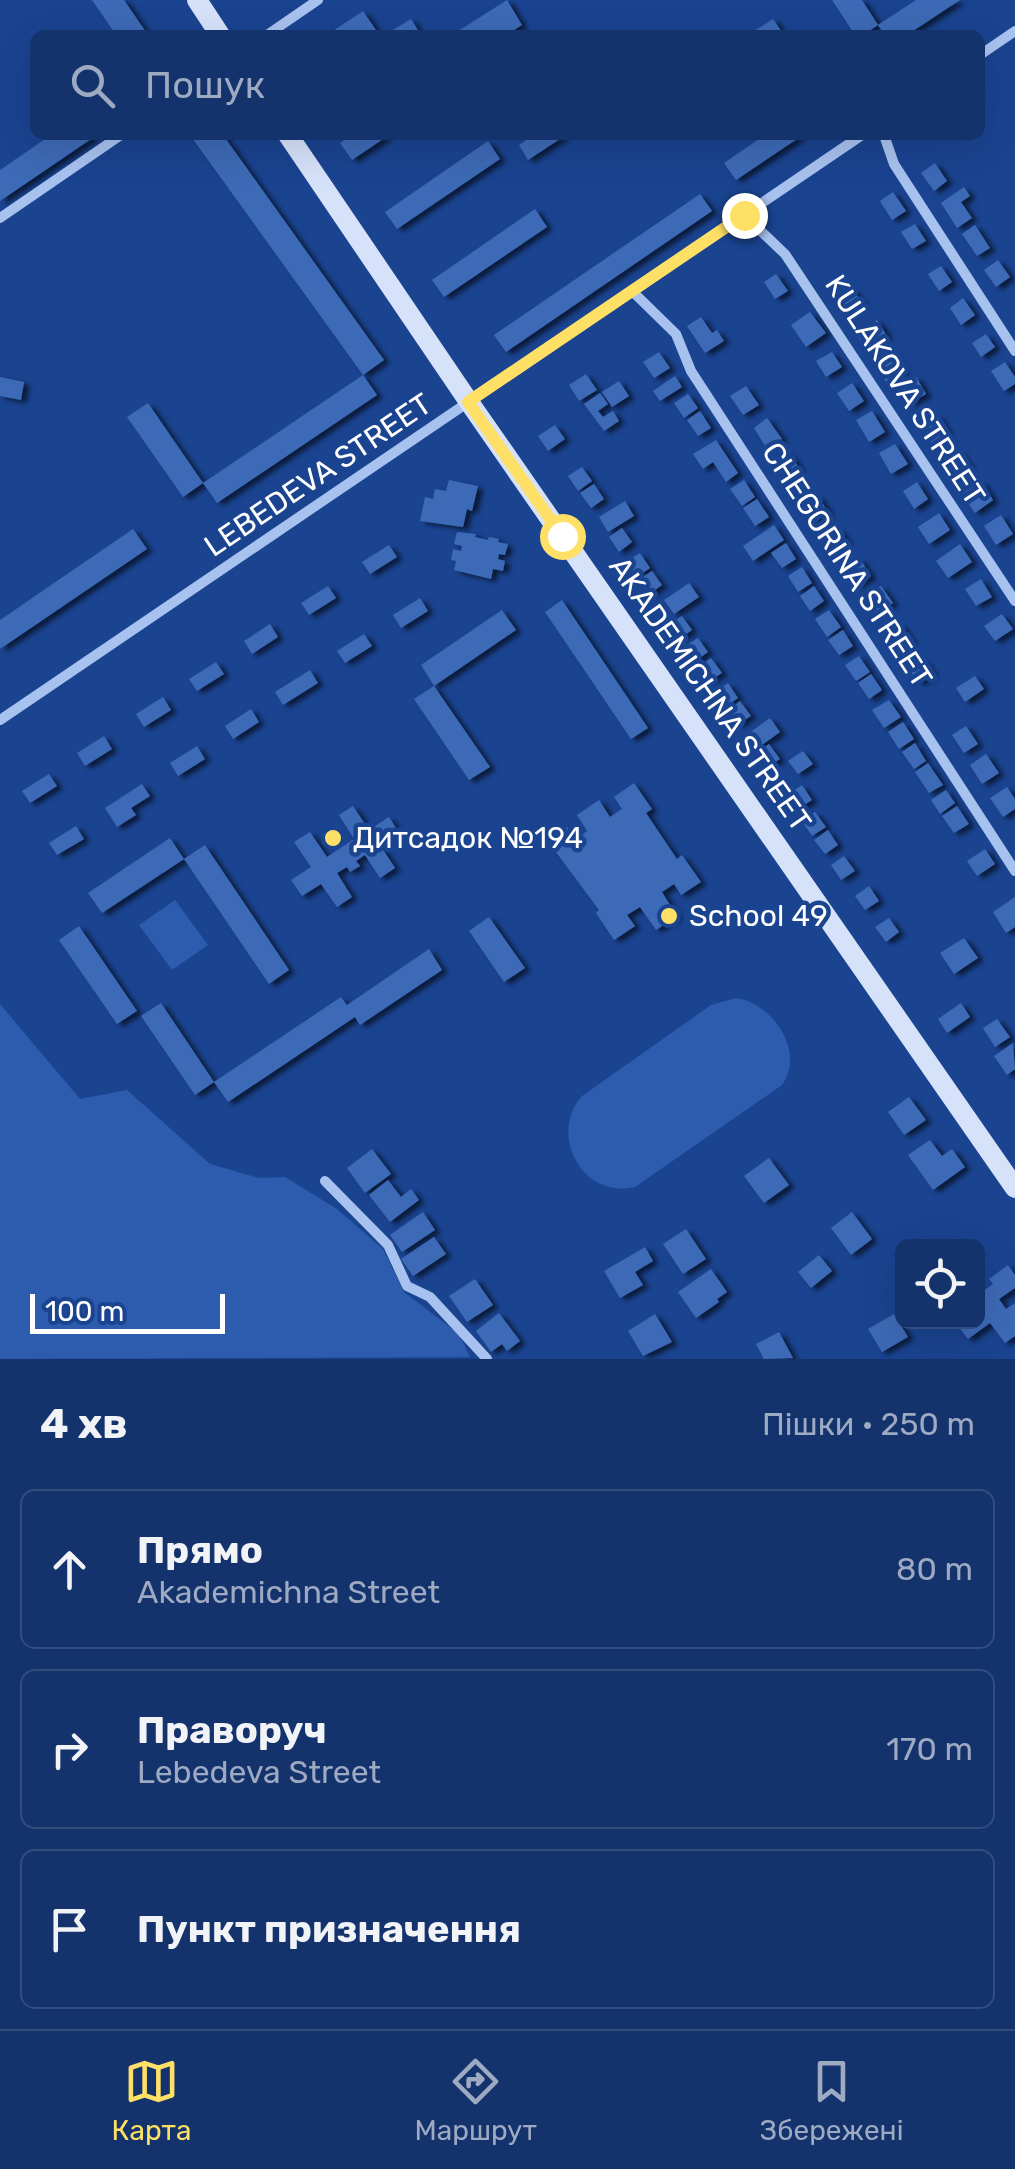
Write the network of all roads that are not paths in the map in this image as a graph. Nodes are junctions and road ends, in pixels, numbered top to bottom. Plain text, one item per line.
1 (197, 0) edge
2 (318, 0) edge
3 (217, 30) edge
4 (274, 30) edge
5 (1015, 31) edge
6 (985, 52) edge
7 (114, 140) edge
8 (291, 140) edge
9 (855, 140) edge
10 (886, 140) edge
11 (744, 215) junction
12 (0, 218) edge
13 (632, 291) junction
14 (1015, 351) edge
15 (468, 402) junction
16 (1015, 601) edge
17 (0, 720) edge
18 (1015, 871) edge
19 (325, 1181) dead end
20 (1015, 1188) edge
21 (487, 1359) edge

1 - 3 main road
2 - 4 street
5 - 6 street
7 - 12 street
8 - 15 main road, AKADEMICHNA STREET
9 - 11 street, LEBEDEVA STREET
10 - 14 street
11 - 13 street, LEBEDEVA STREET
11 - 16 street, KULAKOVA STREET
13 - 15 street, LEBEDEVA STREET
13 - 18 street, CHEGORINA STREET
15 - 17 street, LEBEDEVA STREET
15 - 20 main road, AKADEMICHNA STREET
19 - 21 street

